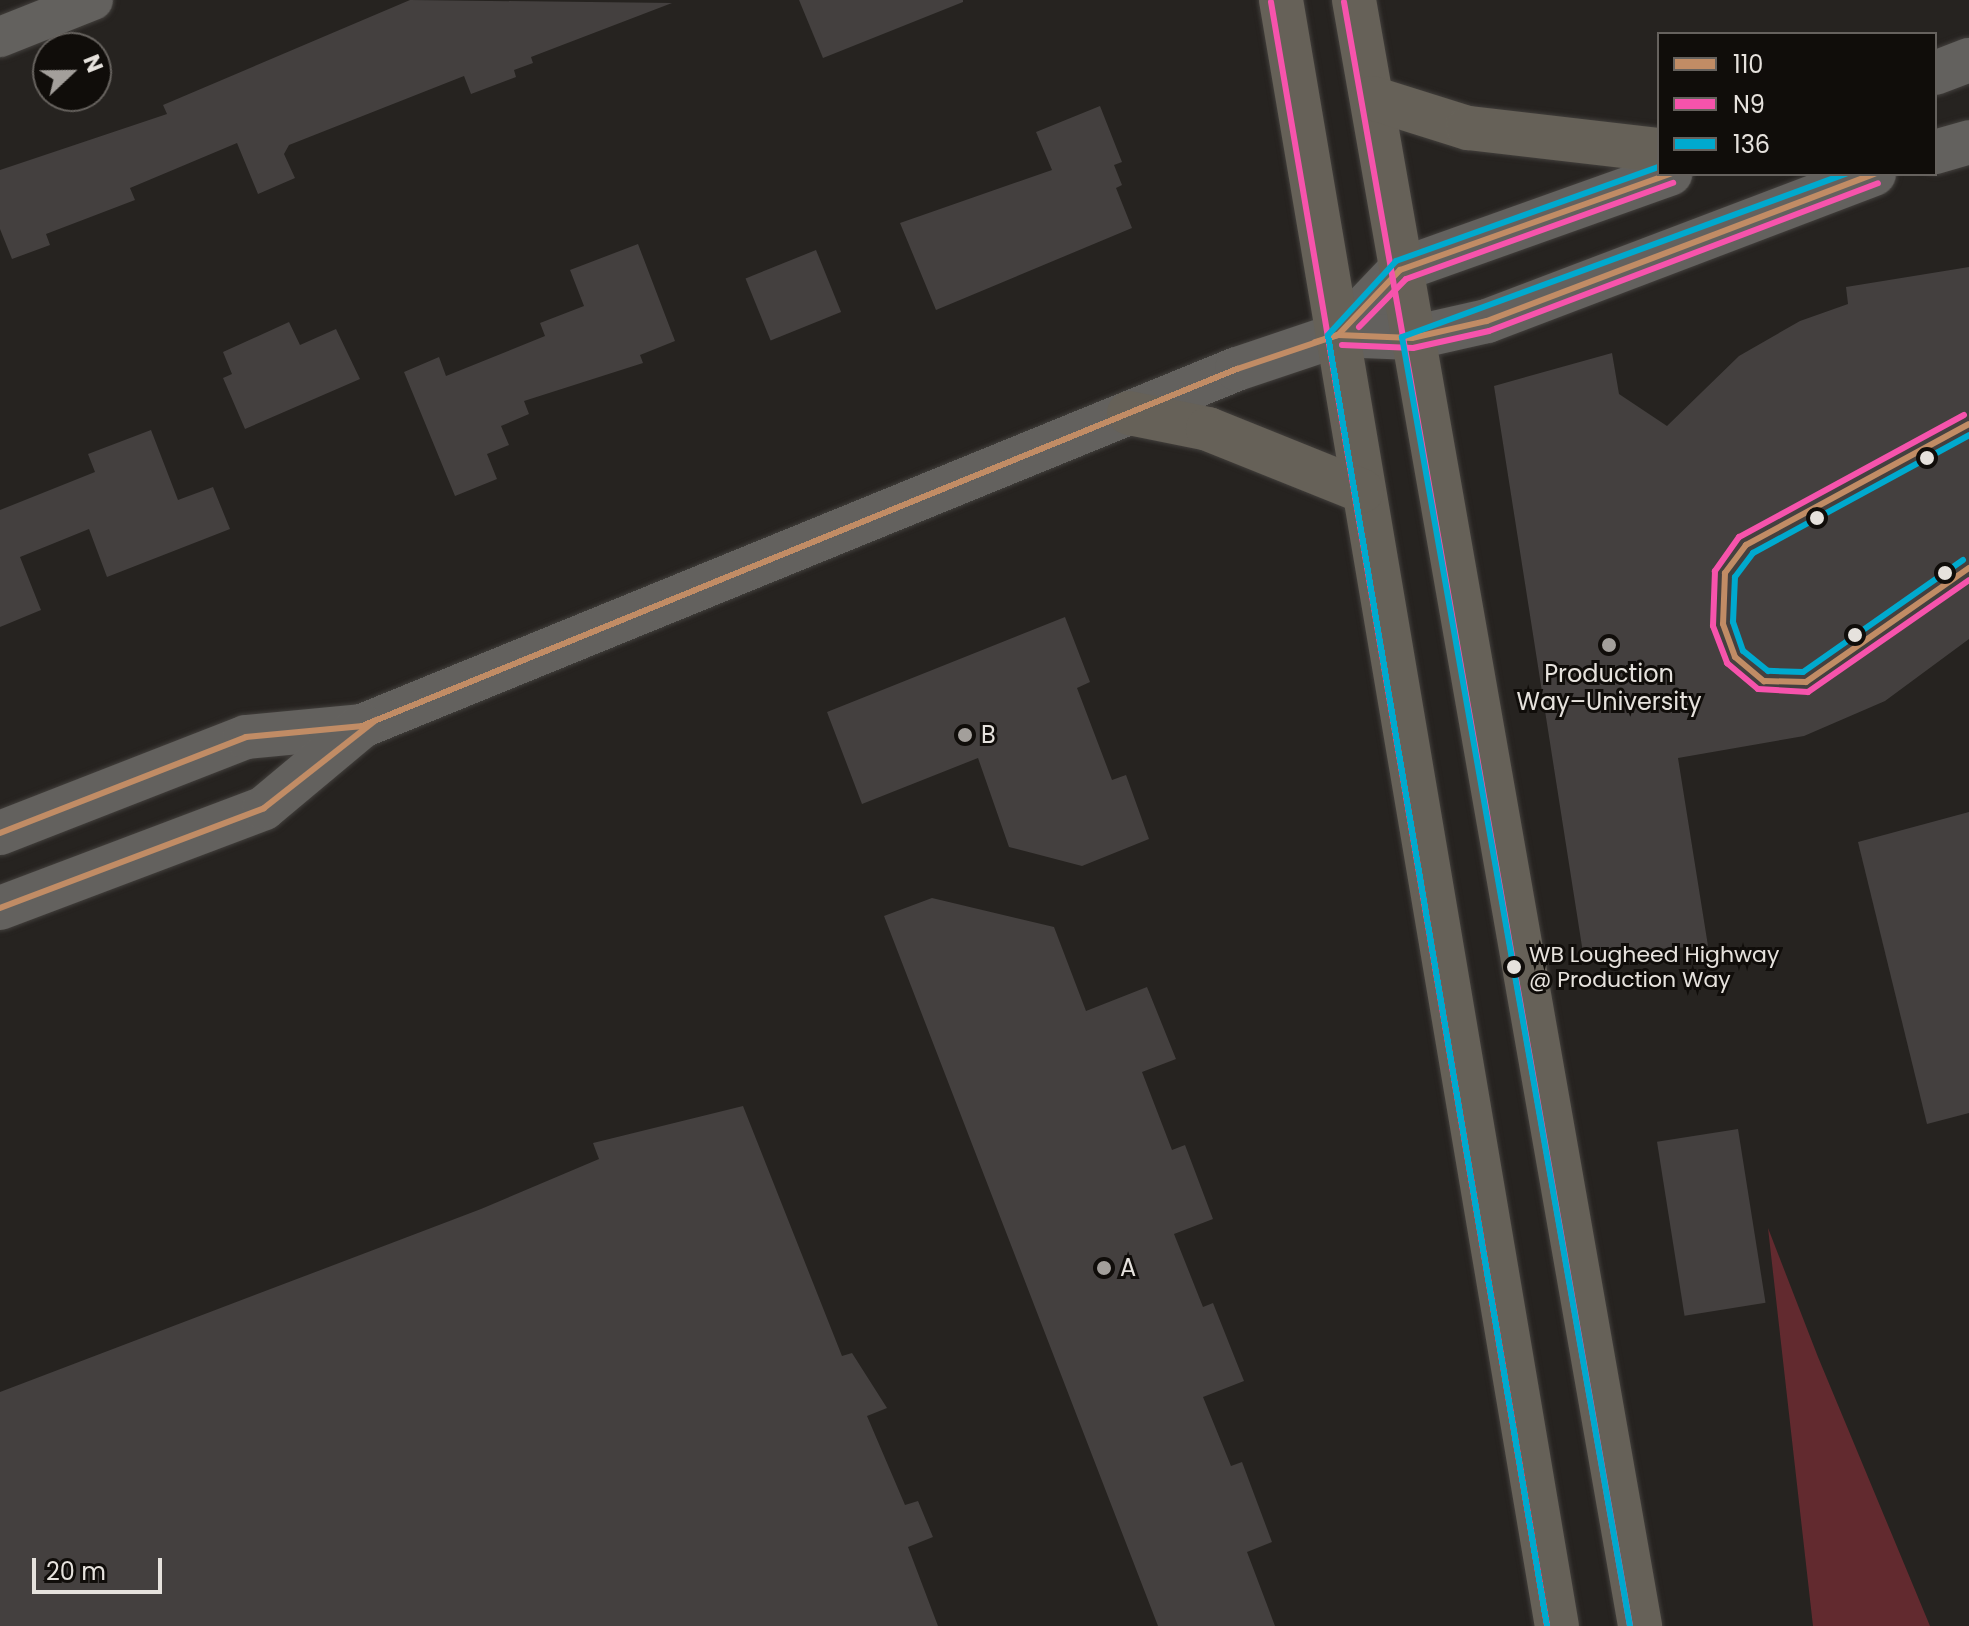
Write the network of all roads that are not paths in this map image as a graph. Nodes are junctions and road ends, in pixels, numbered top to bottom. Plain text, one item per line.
1 (93, 0) edge
2 (1281, 0) edge
3 (1354, 0) edge
4 (0, 37) edge
5 (1969, 60) edge
6 (1937, 72) edge
7 (1372, 98) junction
8 (1969, 142) edge
9 (1657, 150) edge
10 (1937, 151) edge
11 (1664, 176) edge
12 (1869, 176) edge
13 (1400, 270) junction
14 (1338, 335) junction
15 (1412, 338) junction
16 (1129, 413) junction
17 (1362, 491) junction
18 (362, 726) junction
19 (0, 833) edge
20 (0, 879) edge
21 (0, 908) edge
22 (1557, 1626) edge
23 (1640, 1626) edge

1 - 4 street
2 - 14 main road
3 - 7 main road
5 - 6 street
7 - 9 main road
7 - 13 main road
8 - 10 street
11 - 13 street
12 - 15 street
13 - 14 street
13 - 15 main road
14 - 15 street
14 - 16 street
14 - 17 main road
15 - 23 main road
16 - 17 main road
16 - 18 street
17 - 22 main road
18 - 19 street
18 - 20 street
18 - 21 street

